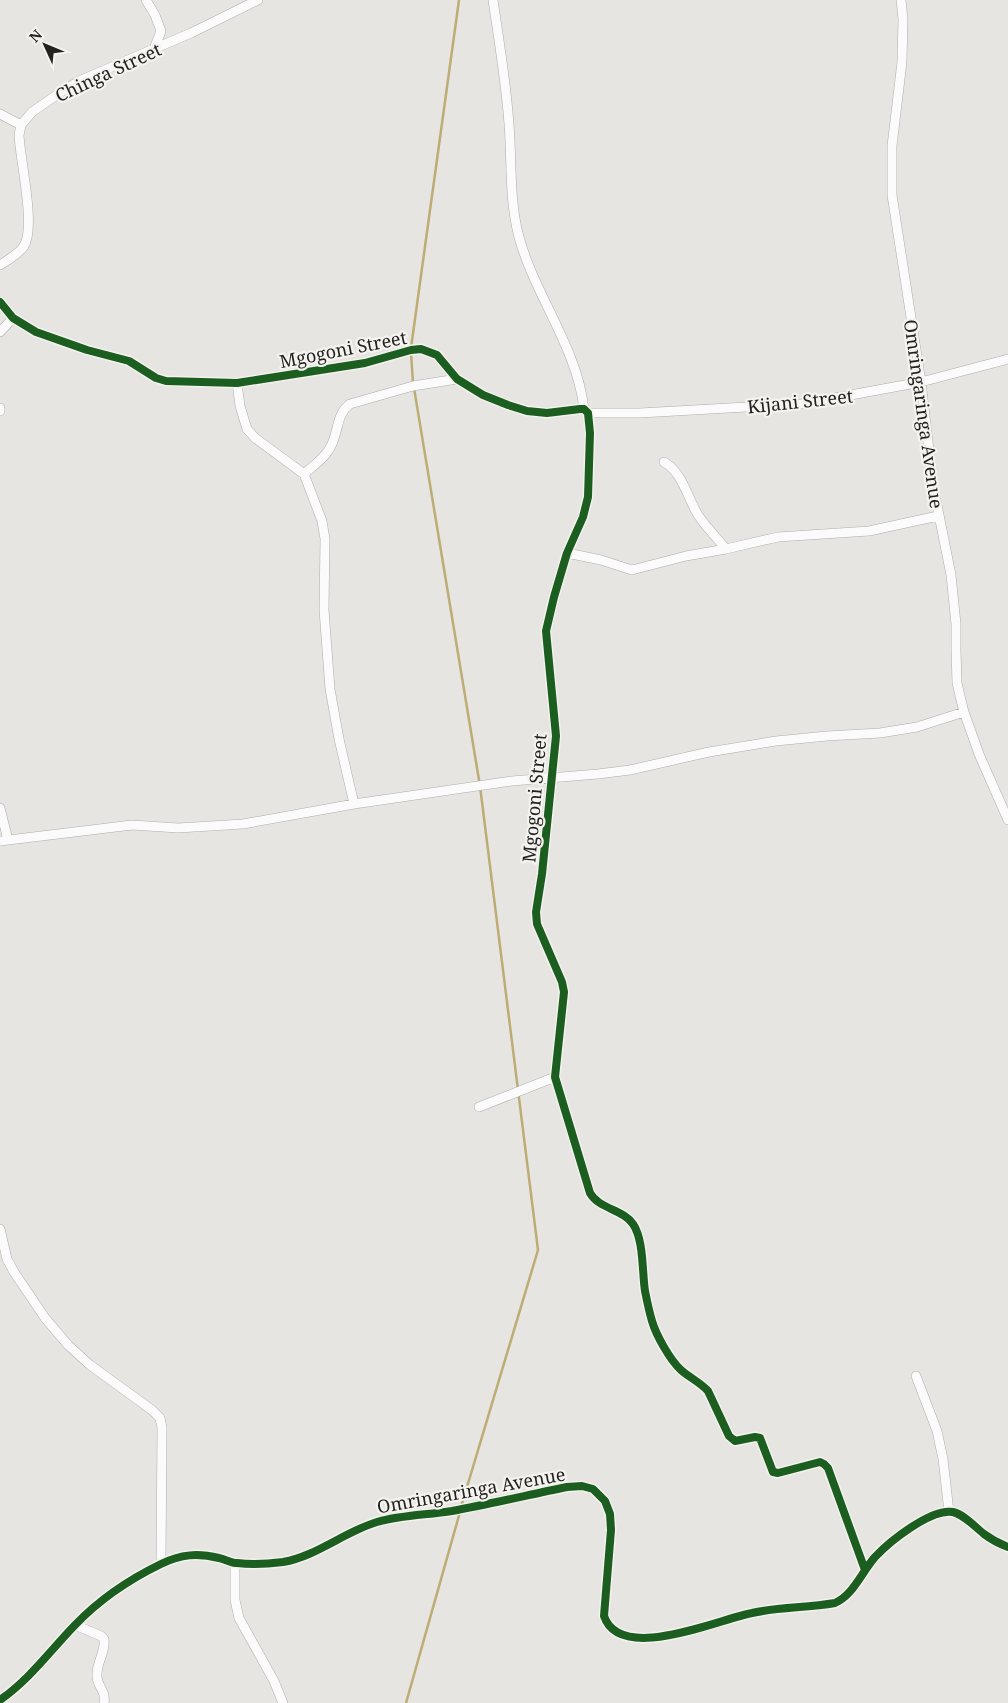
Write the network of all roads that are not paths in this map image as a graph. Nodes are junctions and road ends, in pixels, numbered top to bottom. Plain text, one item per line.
1 (146, 0) edge
2 (258, 0) edge
3 (492, 0) edge
4 (901, 0) edge
5 (154, 49) junction
6 (0, 114) edge
7 (21, 125) junction
8 (0, 265) edge
9 (0, 302) edge
10 (14, 318) junction
11 (0, 332) edge
12 (1008, 359) edge
13 (457, 379) junction
14 (921, 382) junction
15 (237, 383) junction
16 (586, 411) junction
17 (664, 462) dead end
18 (304, 474) junction
19 (938, 516) junction
20 (726, 549) junction
21 (568, 553) junction
22 (964, 712) junction
23 (552, 778) junction
24 (354, 804) junction
25 (0, 808) edge
26 (1008, 820) edge
27 (4, 841) edge
28 (555, 1077) junction
29 (480, 1107) dead end
30 (0, 1229) edge
31 (916, 1376) dead end
32 (948, 1512) junction
33 (1008, 1547) edge
34 (236, 1563) junction
35 (161, 1564) junction
36 (865, 1570) junction
37 (75, 1625) junction
38 (0, 1700) edge
39 (104, 1703) edge
40 (283, 1703) edge

1 - 5 street
2 - 5 street, Chinga Street
3 - 16 street
4 - 14 street, Omringaringa Avenue
5 - 7 street, Chinga Street
6 - 7 street
7 - 8 street
9 - 10 street, Mgogoni Street
10 - 11 street
10 - 15 street, Mgogoni Street
12 - 14 street, Kijani Street
13 - 15 street, Mgogoni Street
13 - 16 street, Mgogoni Street
13 - 18 street
14 - 16 street, Kijani Street
14 - 19 street, Omringaringa Avenue
15 - 18 street
16 - 21 street, Mgogoni Street
17 - 20 street
18 - 24 street
19 - 20 street
19 - 22 street, Omringaringa Avenue
20 - 21 street
21 - 23 street, Mgogoni Street
22 - 23 street
22 - 26 street, Omringaringa Avenue
23 - 24 street
23 - 28 street, Mgogoni Street
24 - 27 street
25 - 27 street
28 - 29 street
28 - 36 street, Mgogoni Street
30 - 35 street
31 - 32 street
32 - 33 street
32 - 36 street, Omringaringa Avenue
34 - 35 street, Omringaringa Avenue
34 - 36 street, Omringaringa Avenue
34 - 40 street
35 - 37 street, Omringaringa Avenue
37 - 38 street, Omringaringa Avenue
37 - 39 street

